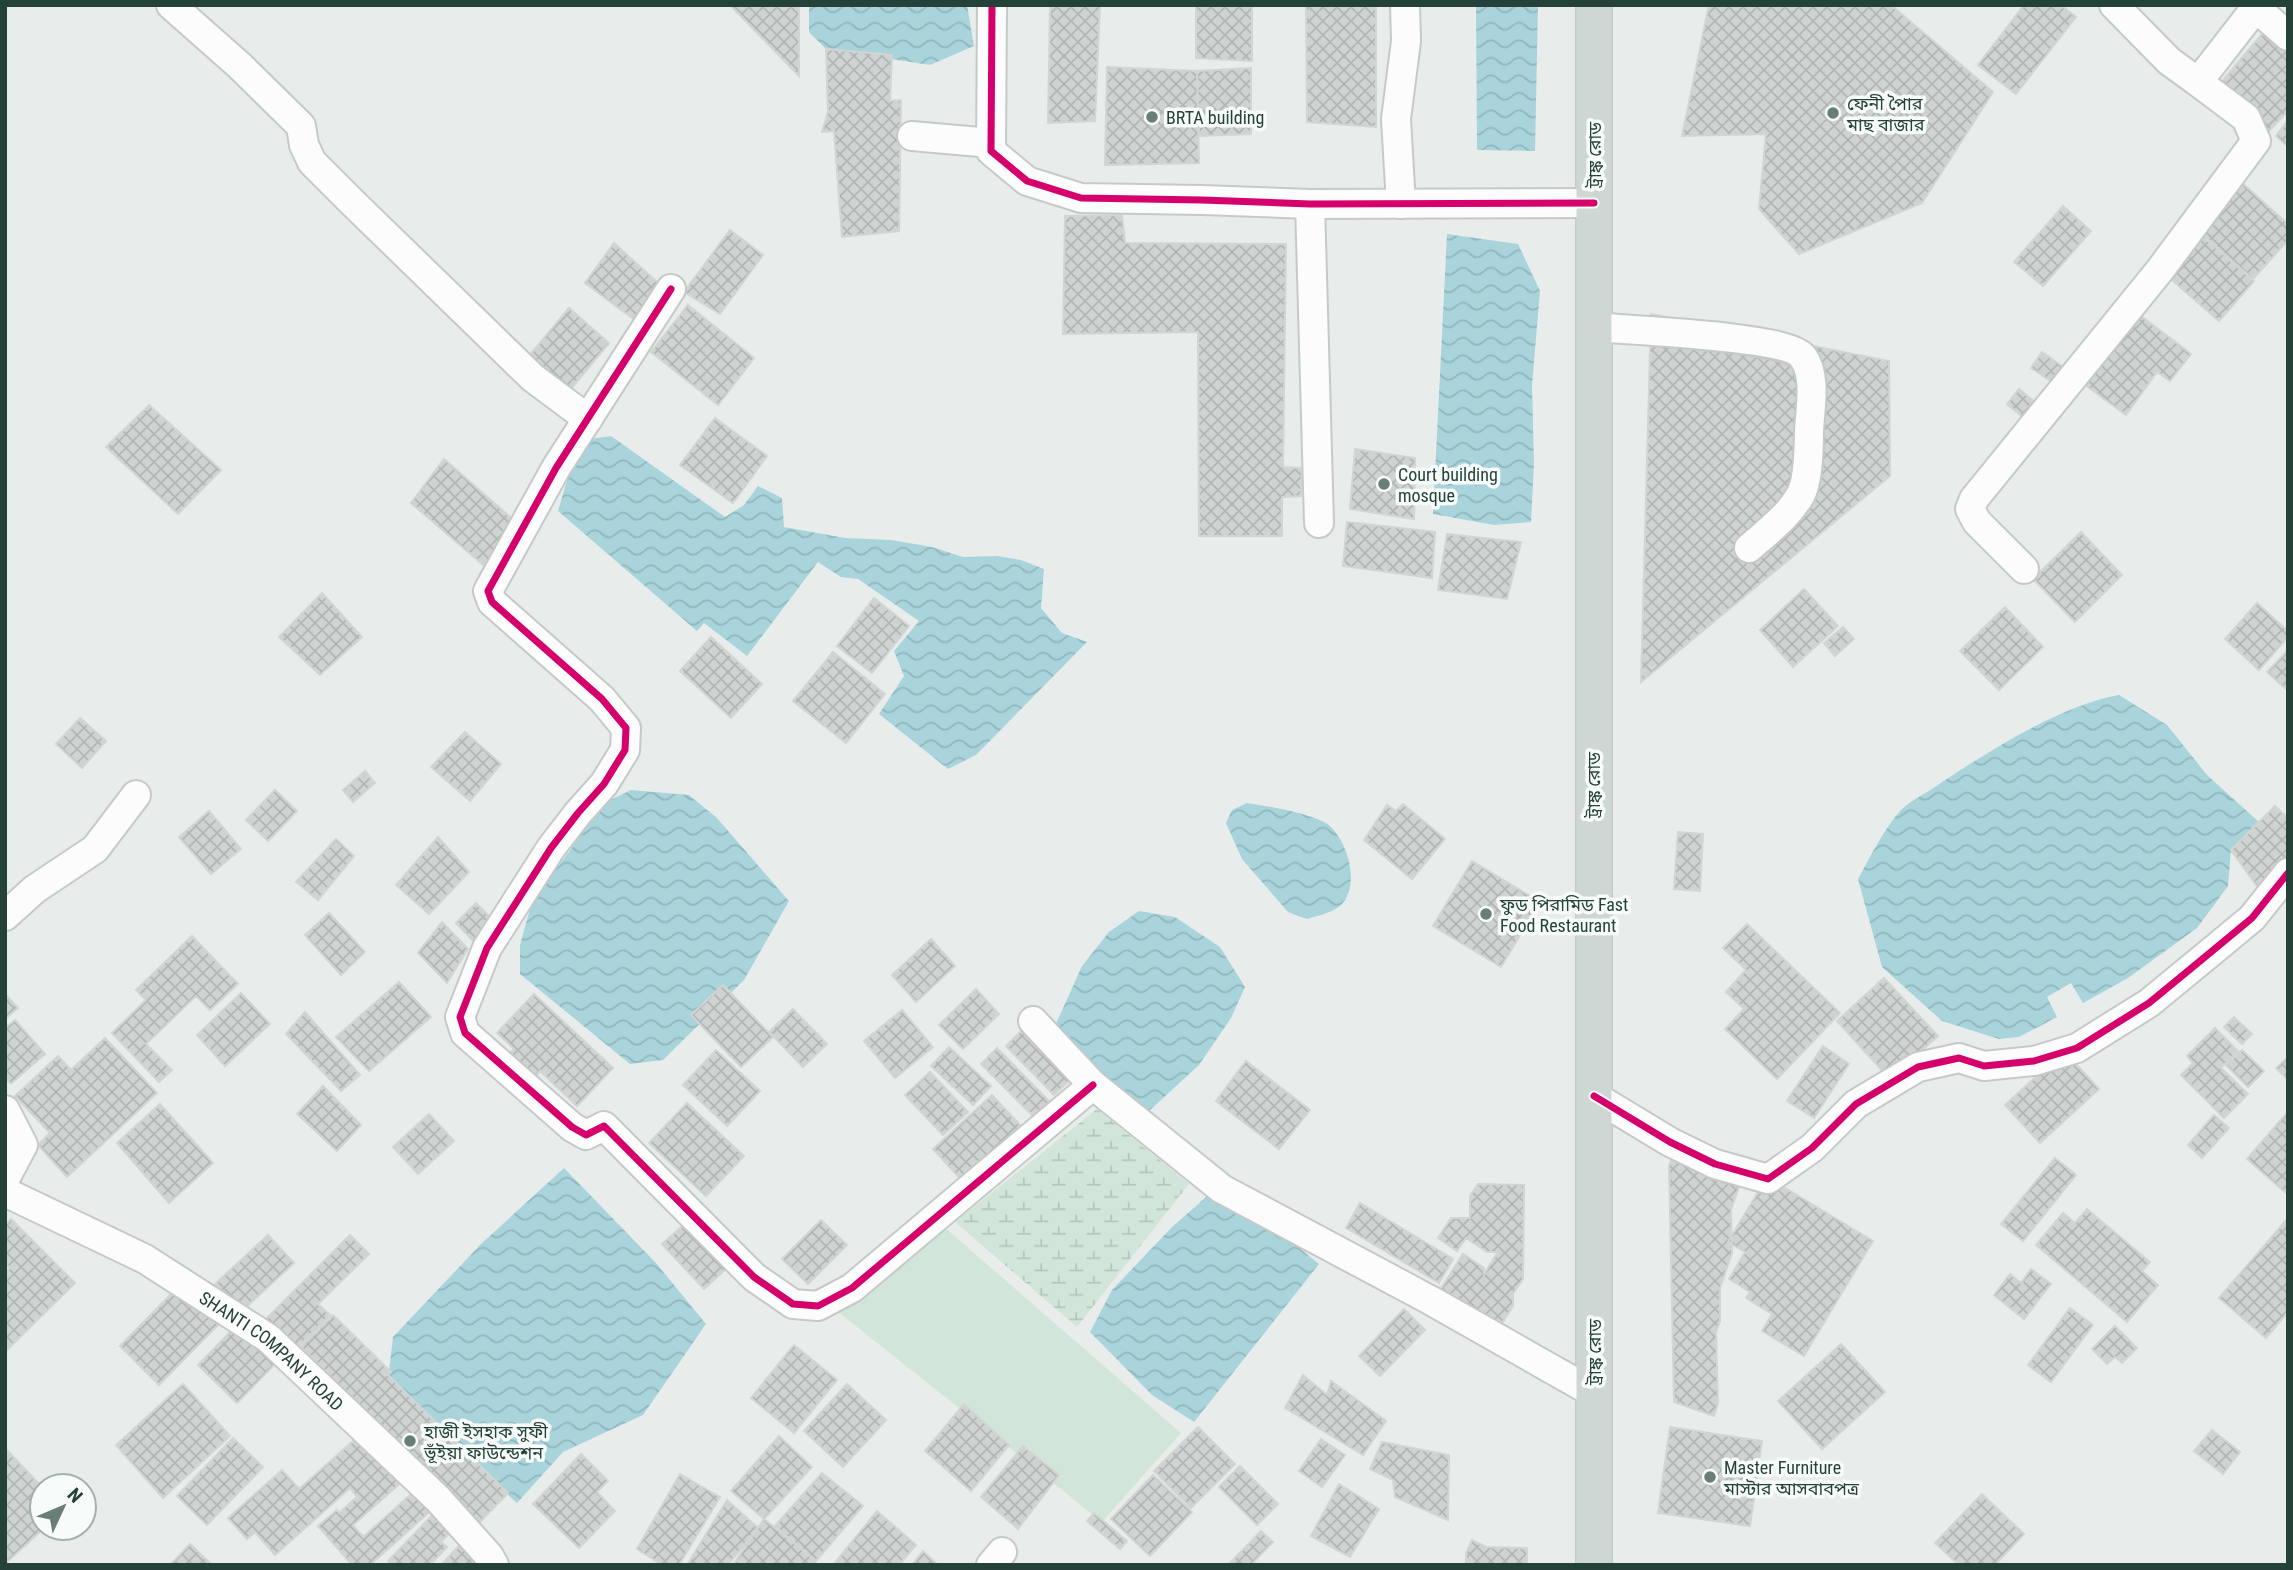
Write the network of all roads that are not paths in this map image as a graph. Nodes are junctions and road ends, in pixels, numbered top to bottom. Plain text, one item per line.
1 (172, 5) edge
2 (992, 5) edge
3 (1405, 5) edge
4 (1594, 5) edge
5 (2114, 5) edge
6 (2257, 7) edge
7 (2288, 36) edge
8 (2198, 82) junction
9 (912, 136) dead end
10 (991, 143) junction
11 (1594, 203) junction
12 (1310, 204) junction
13 (1401, 204) junction
14 (671, 289) dead end
15 (1592, 327) junction
16 (588, 419) junction
17 (1319, 523) dead end
18 (1749, 548) dead end
19 (2024, 569) dead end
20 (136, 795) dead end
21 (2288, 873) edge
22 (5, 916) edge
23 (1033, 1021) dead end
24 (1093, 1085) junction
25 (1594, 1096) junction
26 (5, 1110) edge
27 (5, 1179) edge
28 (5, 1192) edge
29 (1594, 1393) junction
30 (494, 1565) edge
31 (1594, 1565) edge

1 - 16 street
2 - 10 street
3 - 13 street
4 - 11 main road, ট্রাঙ্ক রোড
5 - 8 street
6 - 7 street
6 - 8 street
8 - 19 street
9 - 10 street
10 - 12 street
11 - 13 street
11 - 15 main road, ট্রাঙ্ক রোড
12 - 13 street
12 - 17 street
14 - 16 street
15 - 18 street
15 - 25 main road, ট্রাঙ্ক রোড
16 - 24 street
20 - 22 street
21 - 25 street
23 - 24 street
24 - 29 street
25 - 29 main road, ট্রাঙ্ক রোড
26 - 27 street
28 - 30 street, SHANTI COMPANY ROAD
29 - 31 main road, ট্রাঙ্ক রোড

